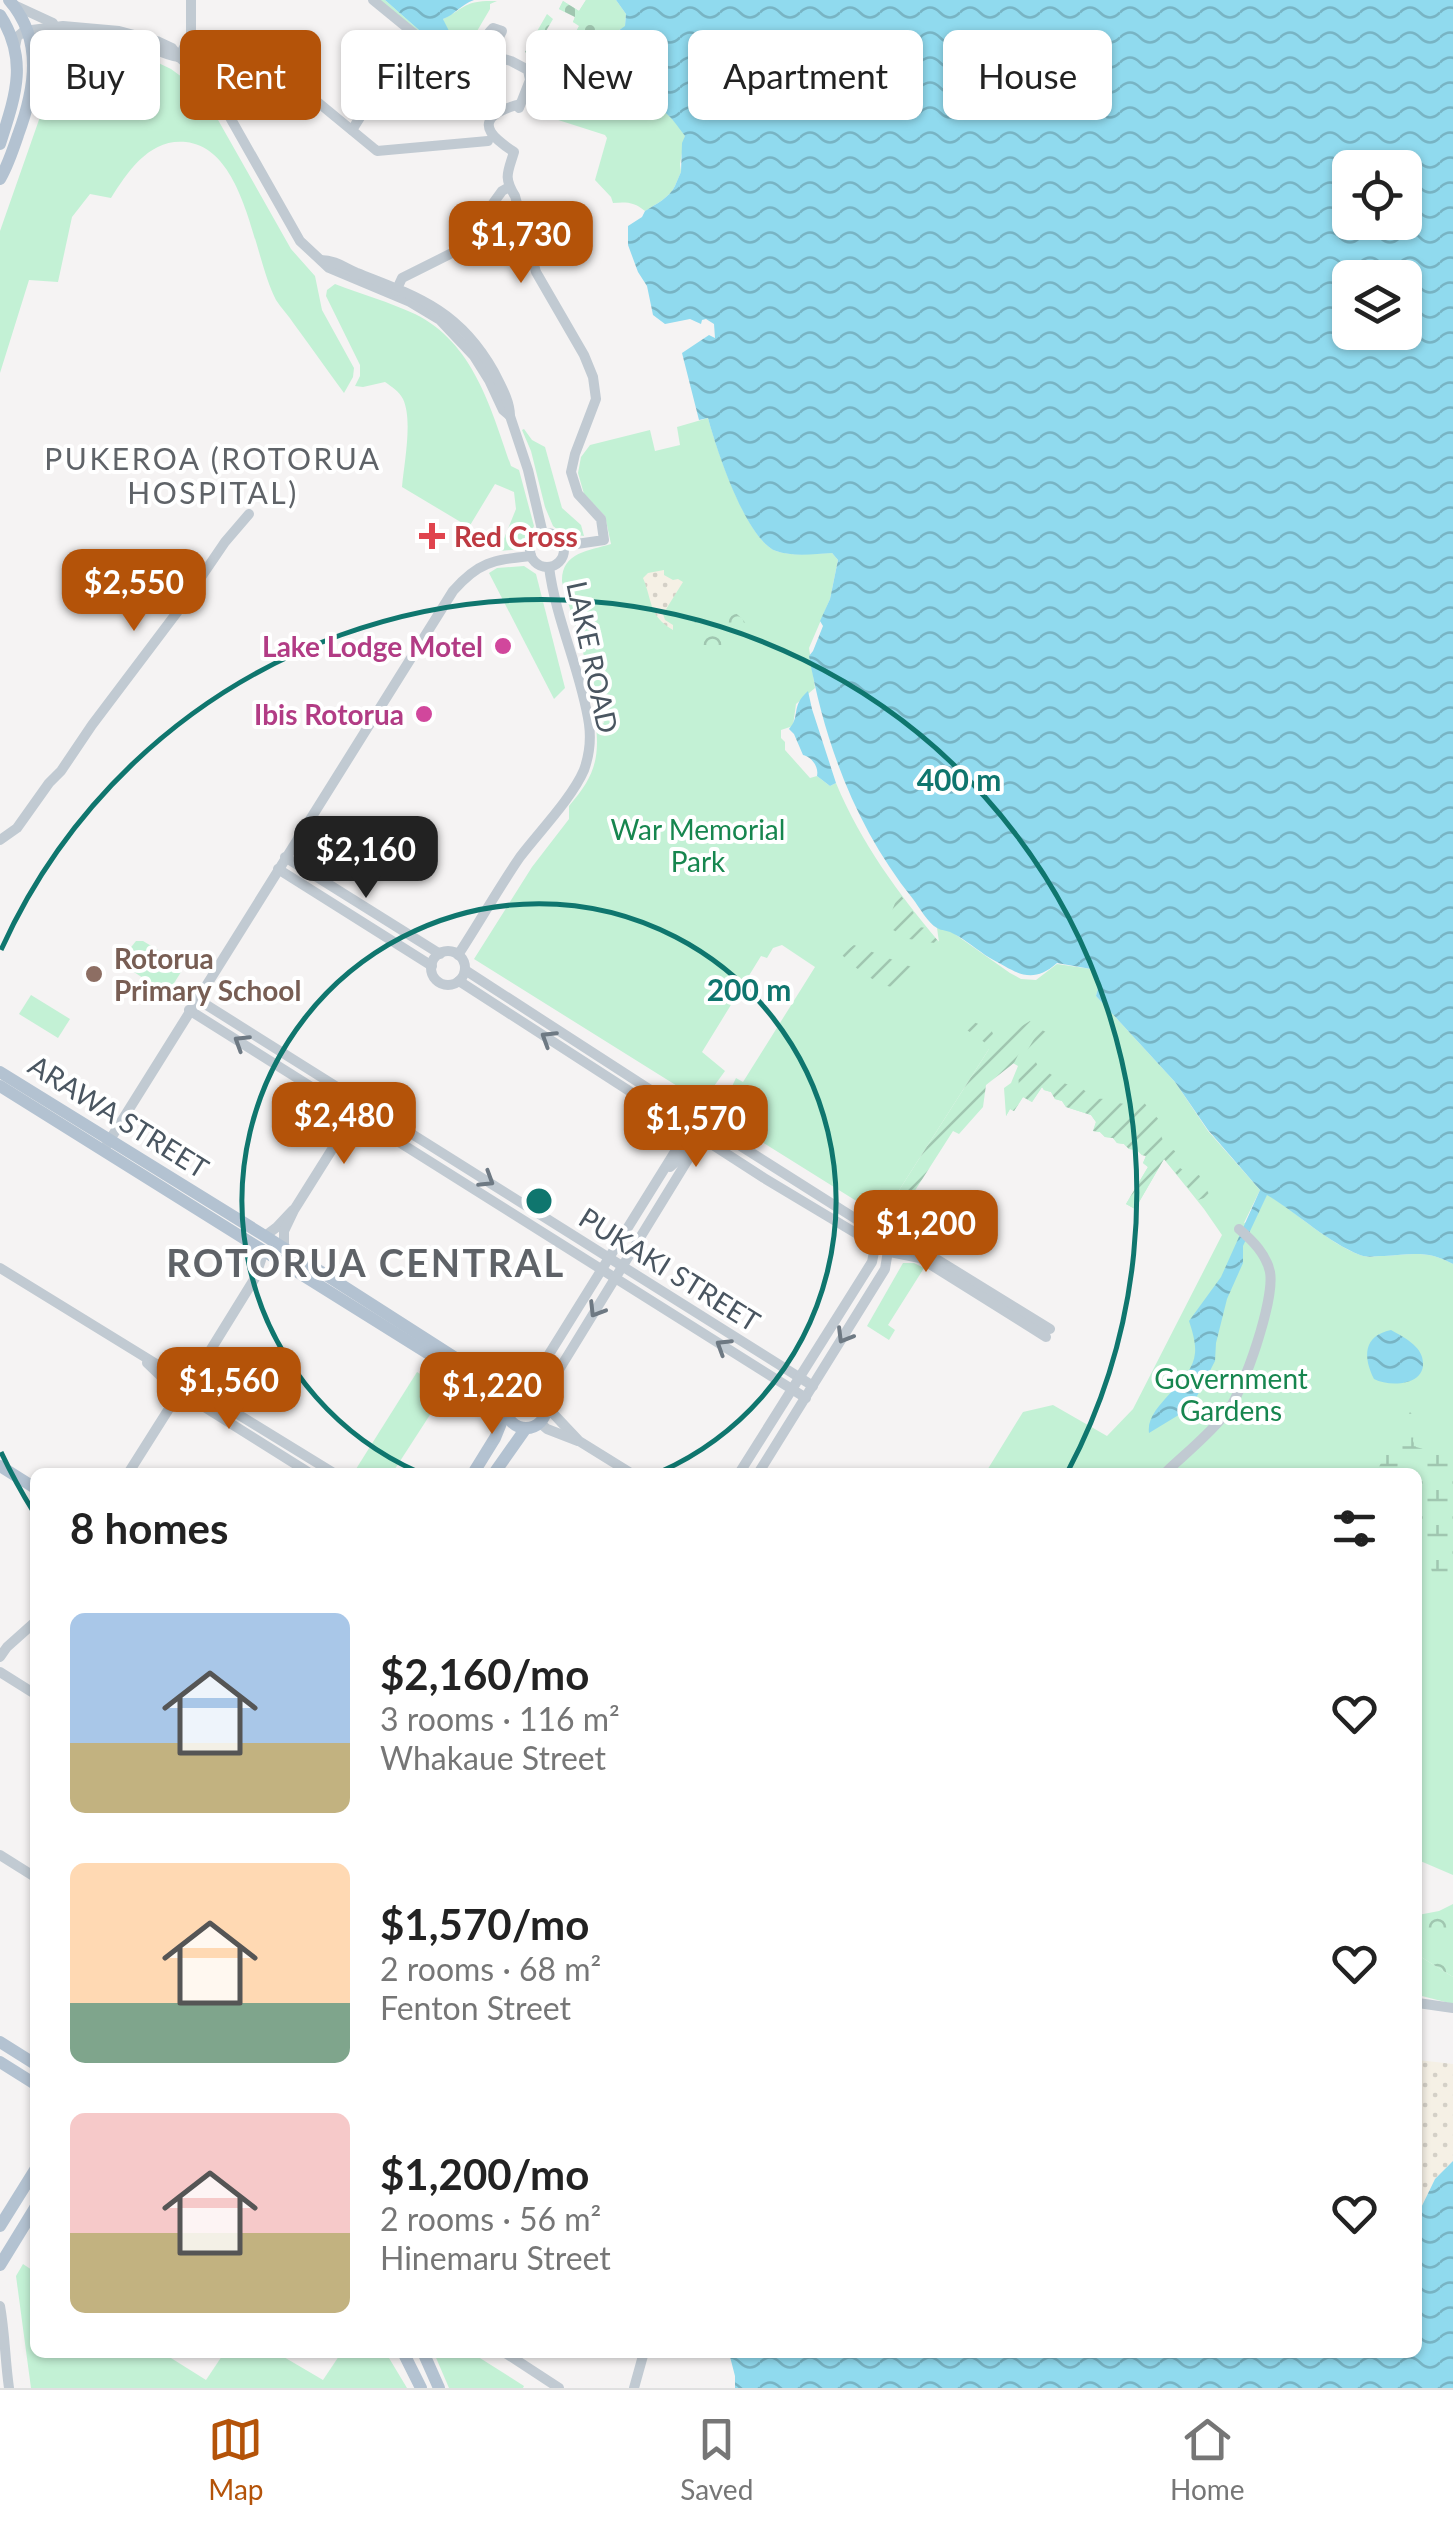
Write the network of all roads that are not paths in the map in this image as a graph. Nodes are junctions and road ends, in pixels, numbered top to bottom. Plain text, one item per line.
1 (190, 0) edge
2 (373, 0) edge
3 (13, 1) edge
4 (3, 20) edge
5 (67, 30) joint
6 (111, 30) edge
7 (409, 30) edge
8 (30, 36) edge
9 (23, 37) junction
10 (160, 44) edge
11 (160, 52) edge
12 (178, 57) junction
13 (30, 60) edge
14 (526, 88) edge
15 (30, 94) edge
16 (321, 105) edge
17 (358, 120) edge
18 (352, 130) junction
19 (488, 141) dead end
20 (0, 144) edge
21 (0, 179) edge
22 (508, 187) junction
23 (396, 291) junction
24 (249, 514) dead end
25 (543, 534) junction
26 (563, 546) junction
27 (531, 556) junction
28 (549, 567) junction
29 (0, 840) edge
30 (286, 857) junction
31 (278, 870) junction
32 (440, 954) junction
33 (458, 955) junction
34 (432, 966) junction
35 (465, 970) junction
36 (459, 981) junction
37 (196, 998) junction
38 (190, 1010) junction
39 (0, 1072) edge
40 (0, 1086) edge
41 (358, 1108) junction
42 (698, 1128) junction
43 (107, 1145) junction
44 (294, 1210) junction
45 (1239, 1229) dead end
46 (261, 1240) junction
47 (874, 1244) junction
48 (888, 1251) junction
49 (283, 1254) junction
50 (610, 1258) junction
51 (623, 1267) junction
52 (0, 1268) edge
53 (602, 1270) junction
54 (255, 1278) junction
55 (616, 1279) junction
56 (800, 1377) junction
57 (813, 1386) junction
58 (185, 1388) junction
59 (523, 1389) junction
60 (792, 1390) junction
61 (806, 1398) junction
62 (545, 1403) junction
63 (506, 1410) junction
64 (533, 1426) junction
65 (579, 1441) junction
66 (0, 1466) edge
67 (132, 1468) edge
68 (302, 1468) edge
69 (325, 1468) edge
70 (476, 1468) edge
71 (499, 1468) edge
72 (623, 1468) edge
73 (743, 1468) edge
74 (762, 1468) edge
75 (1170, 1468) edge
76 (30, 1485) edge
77 (30, 1626) edge
78 (0, 1658) edge
79 (0, 1672) edge
80 (30, 1691) edge
81 (0, 1855) edge
82 (30, 1874) edge
83 (1422, 2004) edge
84 (1453, 2008) edge
85 (0, 2042) edge
86 (30, 2061) edge
87 (0, 2062) edge
88 (30, 2081) edge
89 (30, 2178) edge
90 (30, 2216) edge
91 (0, 2226) edge
92 (0, 2264) edge
93 (0, 2306) edge
94 (2, 2354) edge
95 (407, 2358) edge
96 (426, 2358) edge
97 (513, 2358) edge
98 (642, 2358) edge
99 (9, 2388) edge
100 (422, 2388) edge
101 (439, 2388) edge
102 (559, 2388) edge
103 (634, 2388) edge

1 - 12 street
2 - 7 street
3 - 5 street
3 - 9 main road
4 - 9 main road
5 - 6 street
8 - 9 street
9 - 13 main road
9 - 20 main road
10 - 12 street
11 - 12 street
12 - 23 street
14 - 22 street
15 - 21 main road
16 - 18 street
17 - 18 street
18 - 19 street
22 - 23 street
22 - 26 street
23 - 25 street
24 - 29 street
25 - 26 street
25 - 27 street
26 - 28 street
27 - 28 street
27 - 30 street
28 - 33 street, LAKE ROAD
30 - 31 street
30 - 32 street
31 - 34 street
31 - 37 street
32 - 33 street
32 - 34 street
33 - 35 street
34 - 36 street
35 - 36 street
35 - 42 street
42 -> 36 street
37 - 38 street
37 - 41 street, PUKAKI STREET
41 -> 38 street, PUKAKI STREET
38 - 43 street
39 - 43 main road, ARAWA STREET
40 - 43 main road, ARAWA STREET
41 - 44 street
41 -> 50 street, PUKAKI STREET
41 - 53 street, PUKAKI STREET
42 - 47 street
42 - 50 street
42 - 51 street
43 - 46 main road, ARAWA STREET
44 - 46 street
44 - 49 street
45 - 75 street
46 - 49 main road, ARAWA STREET
46 - 54 street
47 - 48 street
47 - 48 street
47 - 56 street
48 -> 57 street
49 - 54 street
49 - 59 main road, ARAWA STREET
49 - 63 main road, ARAWA STREET
50 - 51 street, PUKAKI STREET
50 - 53 street
51 - 55 street
51 - 56 street, PUKAKI STREET
52 - 58 street
53 - 55 street, PUKAKI STREET
53 - 59 street
54 - 58 street
60 -> 55 street, PUKAKI STREET
55 -> 62 street
56 - 57 street, PUKAKI STREET
56 - 60 street
57 - 61 street
58 - 67 street
58 - 68 street
58 - 69 street
59 - 62 main road
59 - 63 main road
60 - 61 street, PUKAKI STREET
60 - 73 street
61 - 74 street
62 - 64 main road
62 - 65 street
63 - 64 main road
63 - 70 main road
64 - 65 street
64 - 71 main road
65 - 72 street
66 - 76 main road
77 - 78 street
79 - 80 street
81 - 82 street
83 - 84 street
85 - 86 main road
87 - 88 main road
89 - 91 main road
90 - 92 main road
93 - 94 street
94 - 99 street
95 - 100 main road
96 - 101 main road
97 - 102 street
98 - 103 street

